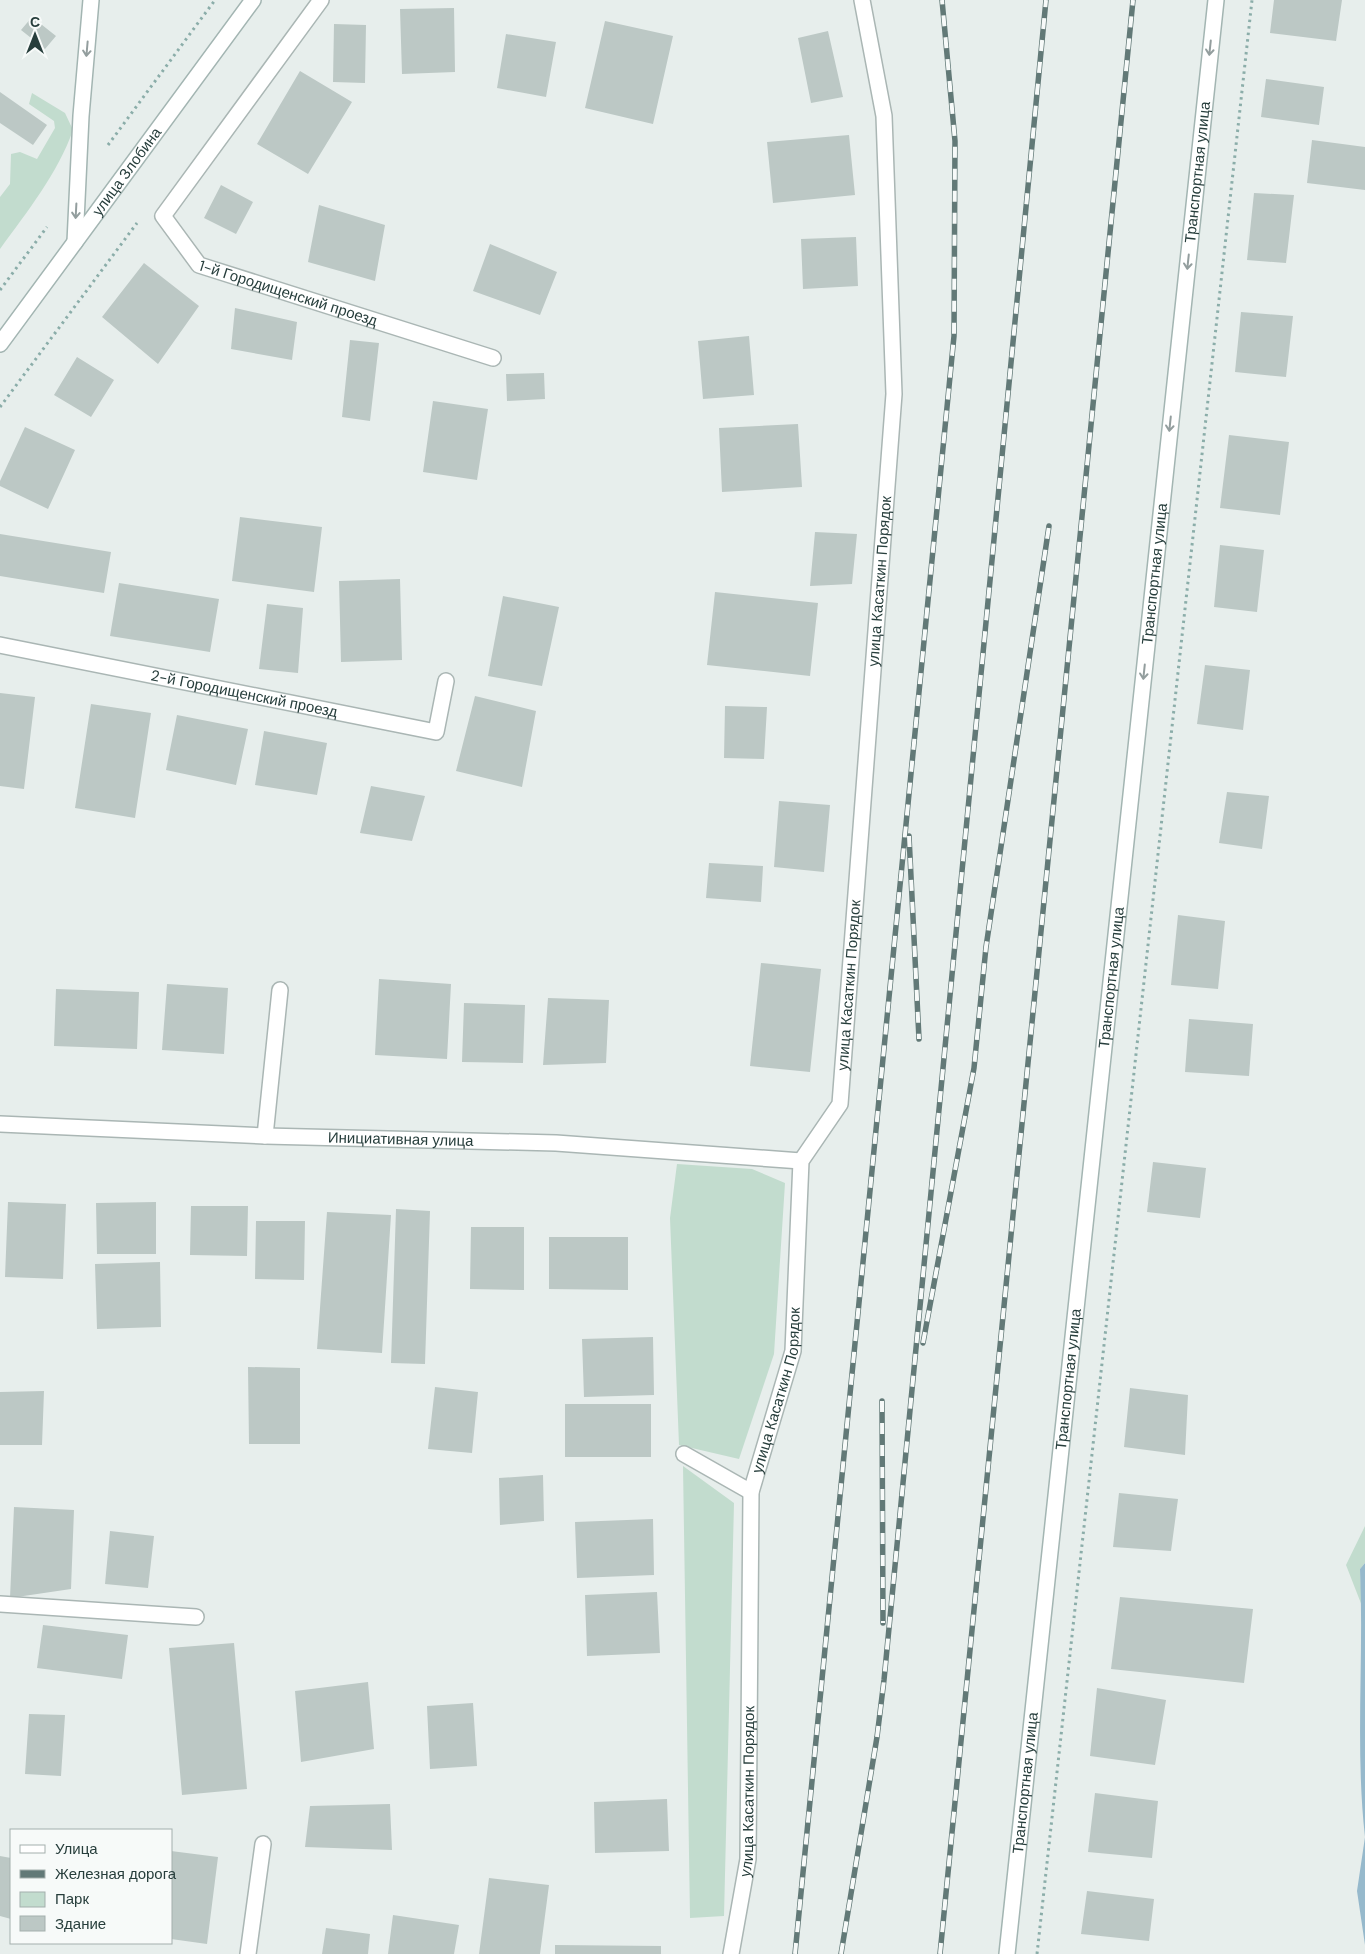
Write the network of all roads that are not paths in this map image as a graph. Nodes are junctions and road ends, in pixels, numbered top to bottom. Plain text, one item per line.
1 (92, 0) edge
2 (253, 0) edge
3 (321, 0) edge
4 (862, 0) edge
5 (1216, 0) edge
6 (75, 242) junction
7 (0, 344) edge
8 (493, 358) dead end
9 (0, 645) edge
10 (446, 681) dead end
11 (280, 990) dead end
12 (0, 1124) edge
13 (265, 1136) junction
14 (802, 1161) junction
15 (684, 1454) dead end
16 (751, 1492) junction
17 (0, 1604) edge
18 (196, 1617) dead end
19 (263, 1844) dead end
20 (248, 1954) edge
21 (731, 1954) edge
22 (1007, 1954) edge

1 -> 6 street
2 - 6 street, улица Злобина
3 - 8 street, 1-й Городищенский проезд
4 - 14 street, улица Касаткин Порядок
5 -> 22 street, Транспортная улица
6 - 7 street, улица Злобина
9 - 10 street, 2-й Городищенский проезд
11 - 13 street
12 - 13 street, Инициативная улица
13 - 14 street, Инициативная улица
14 - 16 street, улица Касаткин Порядок
15 - 16 street
16 - 21 street, улица Касаткин Порядок
17 - 18 street
19 - 20 street

